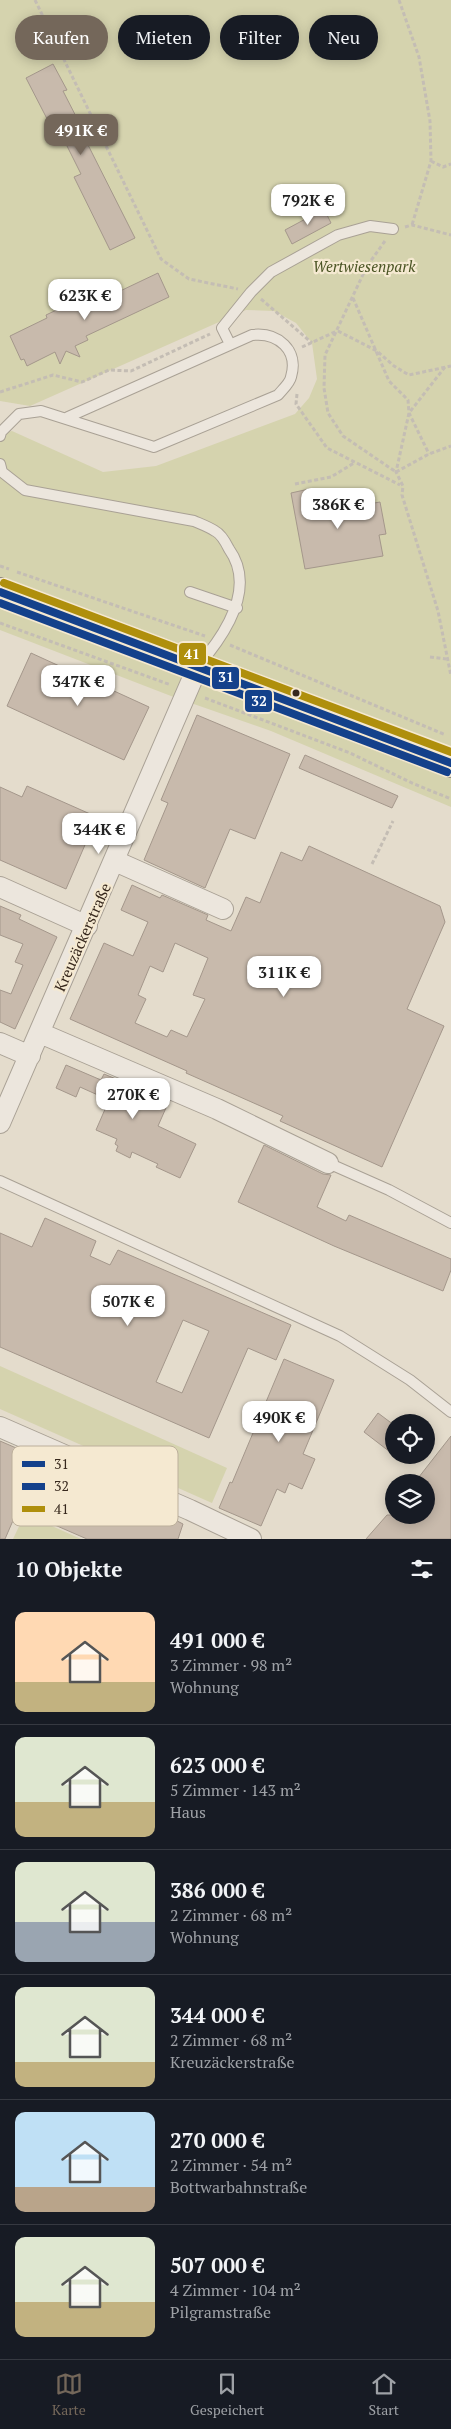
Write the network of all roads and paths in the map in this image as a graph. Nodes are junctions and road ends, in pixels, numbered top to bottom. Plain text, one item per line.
1 (35, 0) edge
2 (399, 0) edge
3 (431, 161) junction
4 (451, 164) edge
5 (412, 225) junction
6 (392, 229) junction
7 (451, 235) edge
8 (251, 292) junction
9 (353, 298) junction
10 (222, 328) junction
11 (338, 330) junction
12 (312, 343) junction
13 (230, 344) junction
14 (305, 346) junction
15 (377, 351) junction
16 (291, 352) junction
17 (303, 356) dead end
18 (451, 366) edge
19 (445, 367) junction
20 (299, 384) dead end
21 (0, 392) edge
22 (409, 412) junction
23 (68, 417) junction
24 (0, 436) edge
25 (451, 446) edge
26 (429, 454) junction
27 (354, 462) junction
28 (0, 464) edge
29 (396, 472) junction
30 (295, 484) dead end
31 (403, 486) junction
32 (0, 592) edge
33 (190, 592) dead end
34 (237, 608) junction
35 (0, 622) edge
36 (430, 657) dead end
37 (446, 659) junction
38 (198, 666) junction
39 (451, 676) edge
40 (187, 691) junction
41 (451, 763) edge
42 (451, 799) edge
43 (393, 821) dead end
44 (115, 861) junction
45 (372, 864) dead end
46 (0, 887) edge
47 (223, 909) dead end
48 (87, 926) junction
49 (40, 1033) junction
50 (0, 1043) edge
51 (30, 1056) junction
52 (0, 1123) edge
53 (328, 1163) joint
54 (0, 1181) edge
55 (451, 1223) edge
56 (451, 1412) edge
57 (0, 1427) edge
58 (43, 1446) edge
59 (178, 1505) edge
60 (251, 1539) edge

1 - 8 path
2 - 3 path
3 - 4 path
3 - 5 path
5 - 6 path
5 - 7 path
6 - 8 lane
6 - 9 path
8 - 10 lane
8 - 12 path
9 - 11 path
9 - 15 path
10 - 13 lane
10 - 21 path
11 - 12 path
11 - 15 path
11 - 29 path
12 - 14 path
13 - 16 lane
13 - 23 lane
14 - 16 path
14 - 17 path
15 - 19 path
15 - 22 path
16 - 23 lane
18 - 19 path
19 - 22 path
20 - 27 path
22 - 26 path
22 - 29 path
23 - 24 lane
25 - 26 path
26 - 29 path
27 - 30 path
27 - 31 path
28 - 34 lane
29 - 31 path
31 - 37 path
32 - 38 main road
33 - 34 lane
34 - 38 lane
35 - 40 path
36 - 37 path
37 - 39 path
38 - 40 street, Kreuzäckerstraße
38 - 41 main road
40 - 42 path
40 - 44 street, Kreuzäckerstraße
43 - 45 path
44 - 47 street
44 - 48 street, Kreuzäckerstraße
46 - 48 street
48 - 49 street, Kreuzäckerstraße
49 - 51 street, Kreuzäckerstraße
49 - 53 street
50 - 51 street
51 - 52 street, Kreuzäckerstraße
53 - 55 lane
54 - 56 lane
57 - 58 street
59 - 60 street

